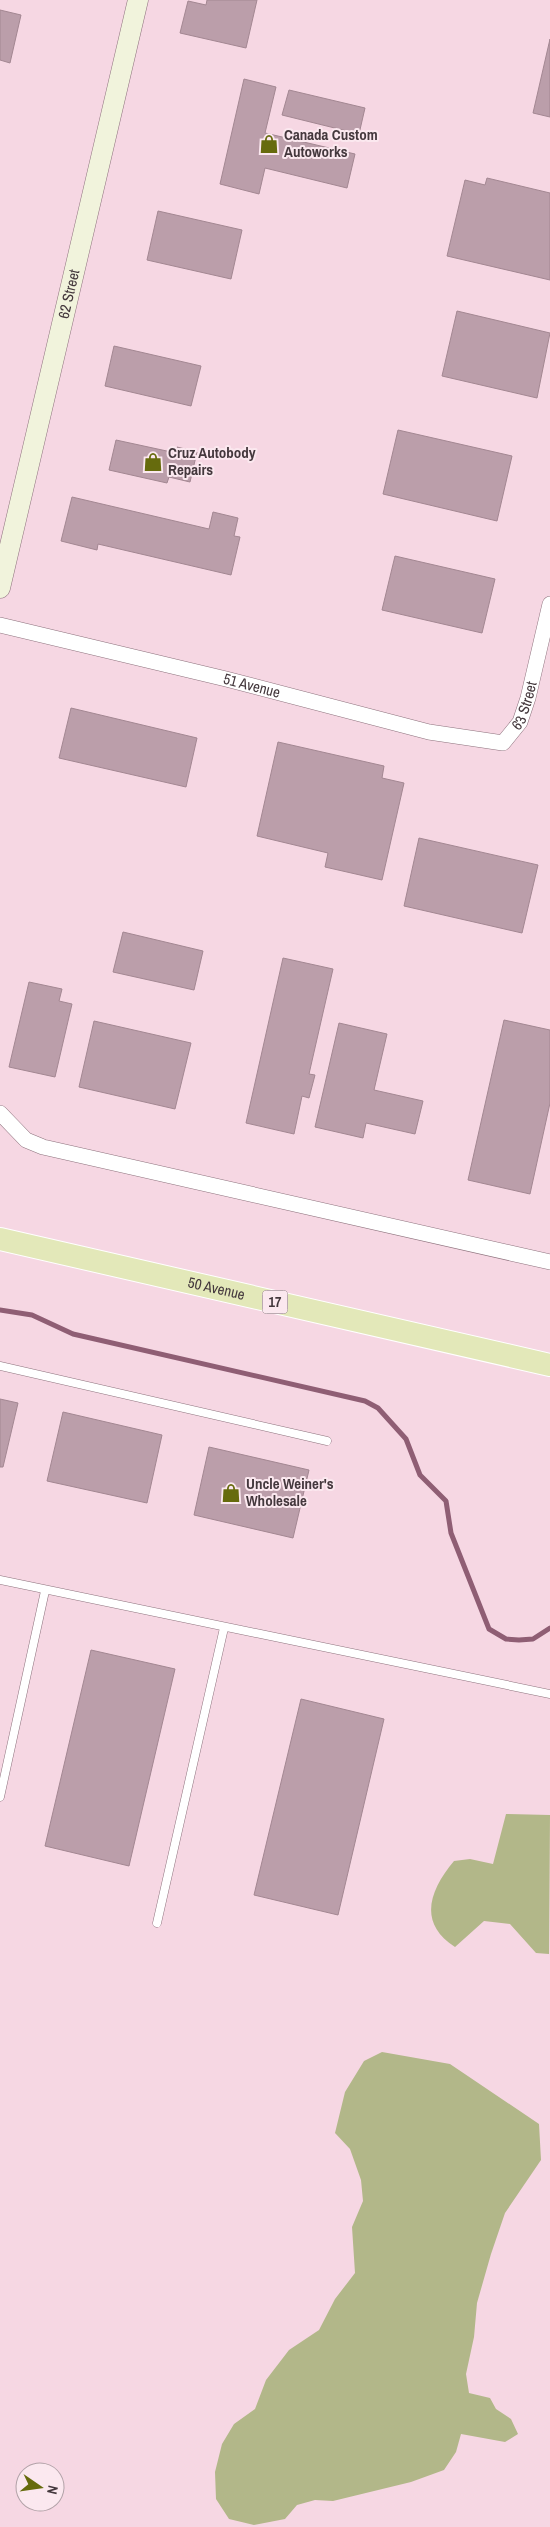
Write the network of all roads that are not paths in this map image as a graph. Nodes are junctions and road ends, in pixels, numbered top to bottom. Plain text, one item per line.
1 (138, 0) edge
2 (0, 588) edge
3 (550, 604) edge
4 (0, 624) edge
5 (504, 743) joint
6 (0, 1113) edge
7 (0, 1239) edge
8 (550, 1262) edge
9 (550, 1365) edge
10 (0, 1366) edge
11 (328, 1442) dead end
12 (0, 1580) edge
13 (45, 1590) junction
14 (224, 1628) junction
15 (550, 1694) edge
16 (0, 1797) edge
17 (156, 1924) dead end

1 - 2 main road, 62 Street
3 - 5 street, 63 Street
4 - 5 street, 51 Avenue
6 - 8 street
7 - 9 main road, 50 Avenue / 17
10 - 11 lane
12 - 13 lane
13 - 14 lane
13 - 16 lane
14 - 15 lane
14 - 17 lane

